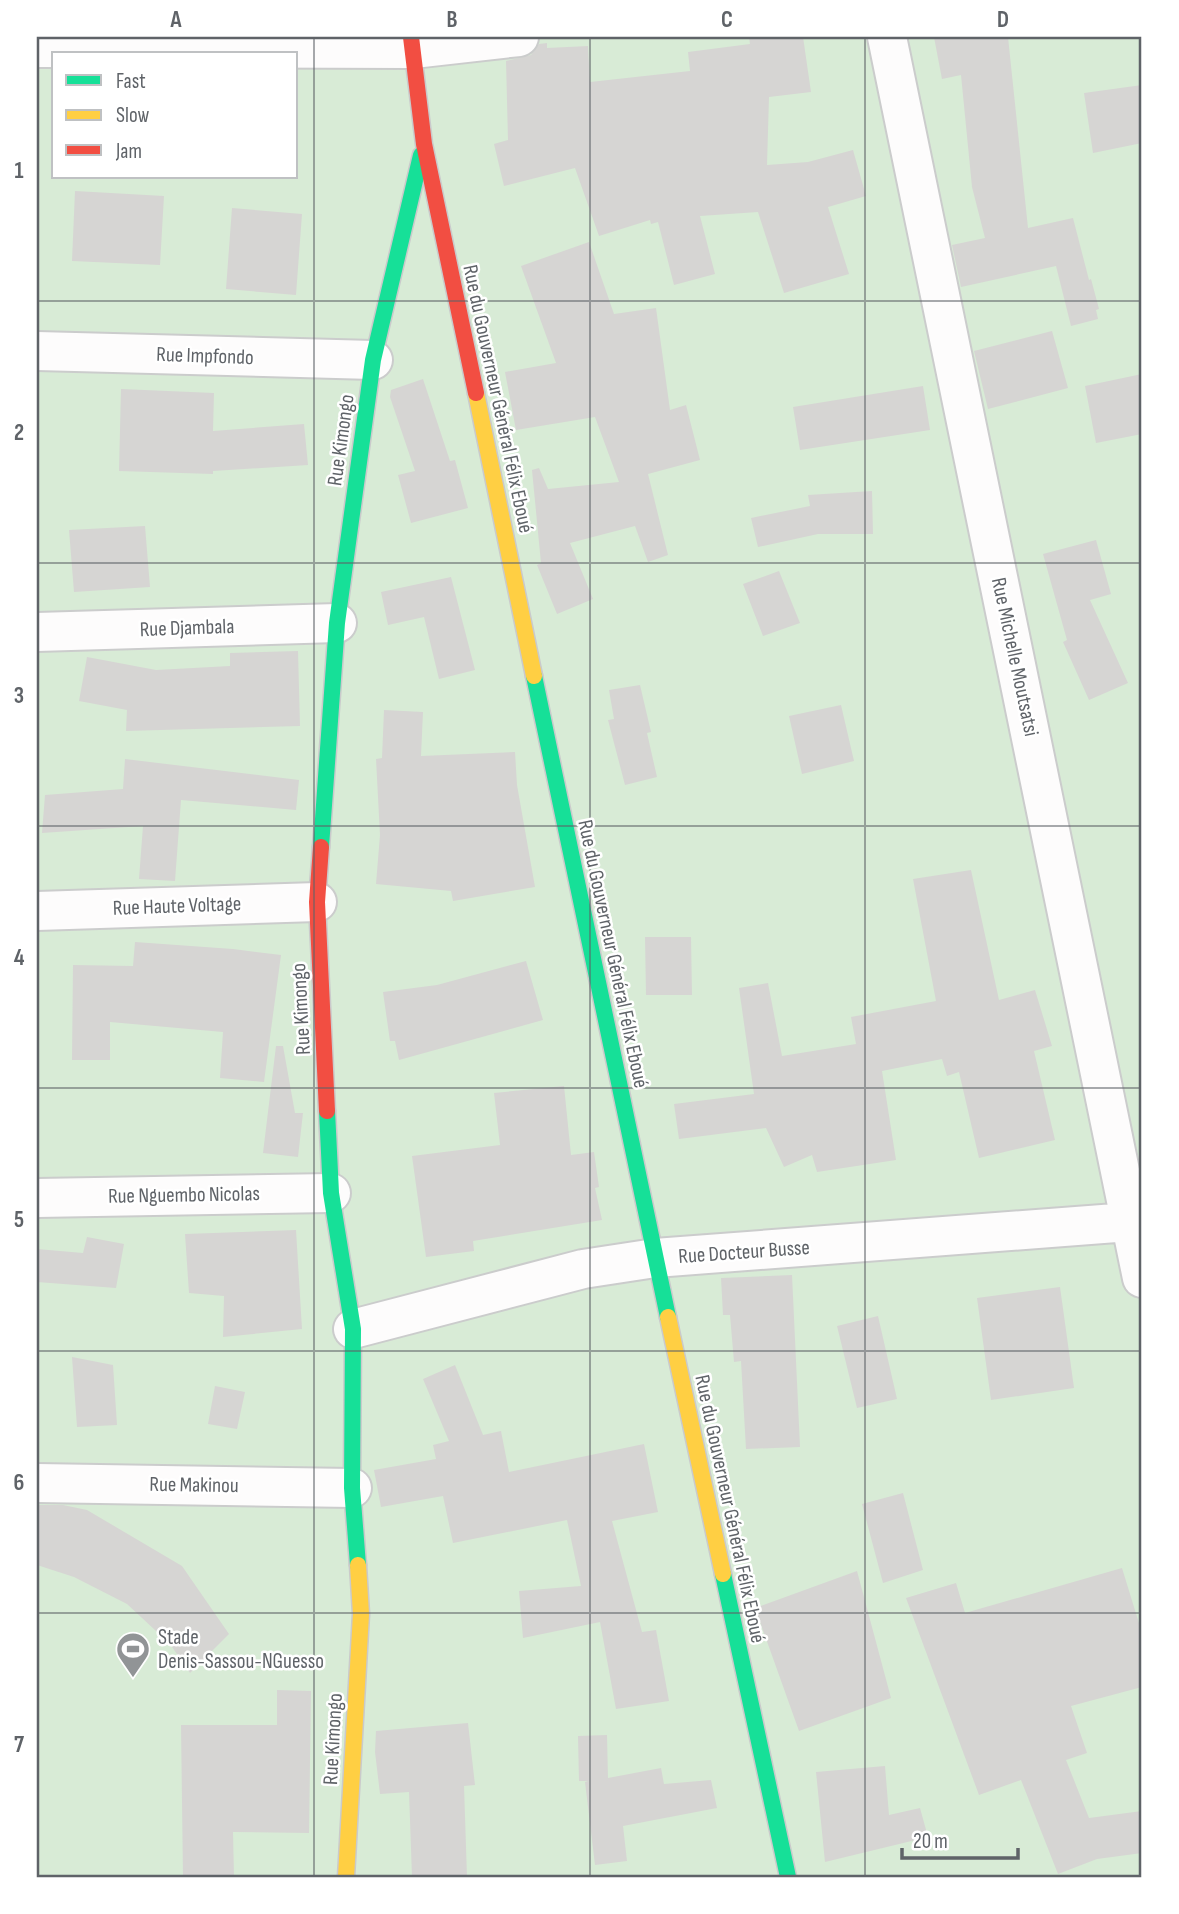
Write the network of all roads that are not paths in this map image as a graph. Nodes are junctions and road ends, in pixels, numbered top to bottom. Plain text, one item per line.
1 (519, 37) edge
2 (887, 37) edge
3 (412, 43) edge
4 (37, 48) edge
5 (424, 144) junction
6 (37, 351) edge
7 (373, 360) junction
8 (337, 623) junction
9 (37, 632) edge
10 (317, 902) junction
11 (37, 911) edge
12 (331, 1193) junction
13 (37, 1198) edge
14 (1137, 1222) edge
15 (655, 1258) junction
16 (1142, 1278) edge
17 (353, 1329) junction
18 (37, 1483) edge
19 (352, 1488) junction
20 (346, 1877) edge
21 (788, 1877) edge

1 - 3 street
2 - 14 street, Rue Michelle Moutsatsi
3 - 4 street
3 - 5 main road, Rue du Gouverneur Général Félix Eboué
5 - 7 main road, Rue Kimongo
5 - 15 main road, Rue du Gouverneur Général Félix Eboué
6 - 7 street, Rue Impfondo
7 - 8 main road, Rue Kimongo
8 - 9 street, Rue Djambala
8 - 10 main road, Rue Kimongo
10 - 11 street, Rue Haute Voltage
10 - 12 main road, Rue Kimongo
12 - 13 street, Rue Nguembo Nicolas
12 - 17 main road, Rue Kimongo
14 - 15 street, Rue Docteur Busse
14 - 16 street, Rue Michelle Moutsatsi
15 - 17 street, Rue Docteur Busse
15 - 21 main road, Rue du Gouverneur Général Félix Eboué
17 - 19 main road, Rue Kimongo
18 - 19 street, Rue Makinou
19 - 20 main road, Rue Kimongo

